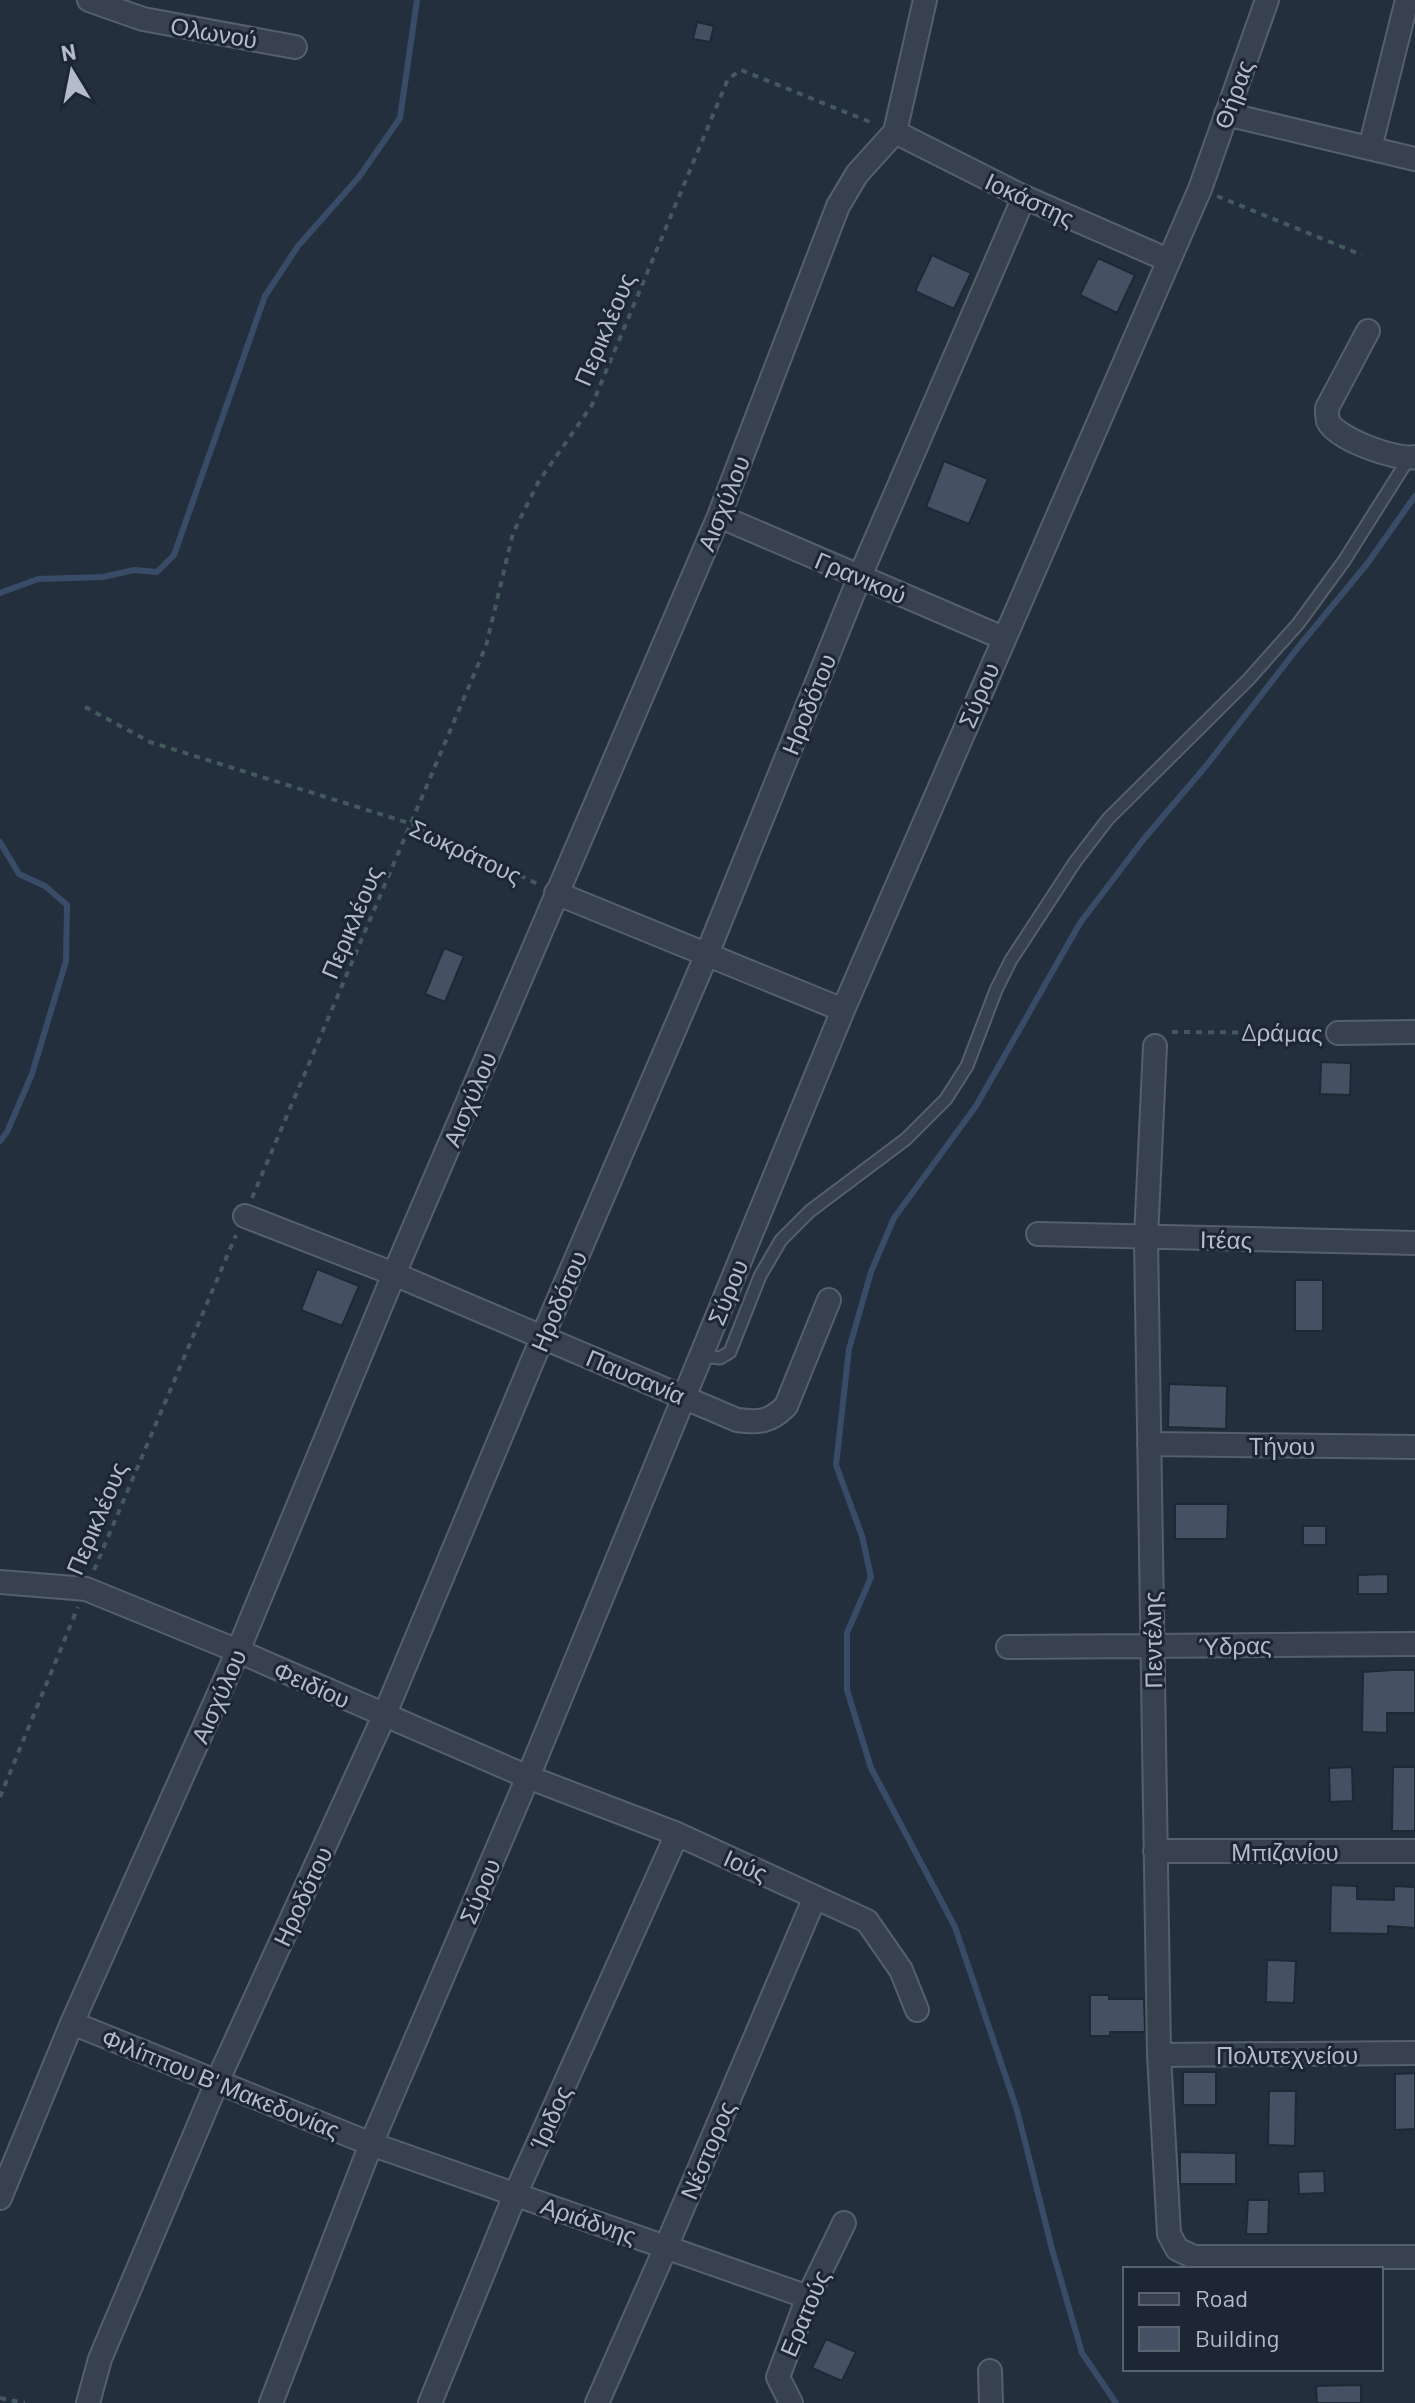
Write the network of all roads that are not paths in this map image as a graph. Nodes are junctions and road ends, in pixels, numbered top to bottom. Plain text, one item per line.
1 (89, 0) edge
2 (925, 0) edge
3 (1267, 0) edge
4 (1407, 0) edge
5 (295, 47) dead end
6 (1226, 114) junction
7 (895, 132) junction
8 (1370, 148) junction
9 (1415, 159) edge
10 (1200, 189) joint
11 (1024, 197) junction
12 (1168, 260) junction
13 (1368, 331) dead end
14 (1412, 458) edge
15 (719, 516) junction
16 (860, 576) junction
17 (1003, 638) junction
18 (556, 893) junction
19 (707, 954) junction
20 (843, 1010) junction
21 (1415, 1032) edge
22 (1338, 1033) road end
23 (1155, 1046) road end
24 (245, 1216) road end
25 (1038, 1234) dead end
26 (1146, 1238) junction
27 (1415, 1243) edge
28 (394, 1274) junction
29 (829, 1300) dead end
30 (542, 1338) junction
31 (702, 1356) junction
32 (684, 1396) junction
33 (1149, 1444) junction
34 (1415, 1447) edge
35 (0, 1582) edge
36 (1415, 1644) edge
37 (1152, 1646) junction
38 (1008, 1647) dead end
39 (238, 1651) junction
40 (384, 1716) junction
41 (528, 1777) junction
42 (677, 1834) junction
43 (1155, 1851) junction
44 (1415, 1851) edge
45 (815, 1897) junction
46 (917, 2010) dead end
47 (72, 2023) junction
48 (1415, 2053) edge
49 (1159, 2055) junction
50 (217, 2082) junction
51 (371, 2144) junction
52 (515, 2195) junction
53 (0, 2198) edge
54 (844, 2223) dead end
55 (666, 2247) junction
56 (1415, 2257) edge
57 (808, 2297) junction
58 (990, 2371) dead end
59 (88, 2403) edge
60 (271, 2403) edge
61 (430, 2403) edge
62 (597, 2403) edge
63 (791, 2403) edge
64 (991, 2403) edge

1 - 5 street, Ολωνού
2 - 7 street, Αισχύλου
3 - 6 street, Θήρας
4 - 8 street
6 - 8 street
6 - 10 street, Θήρας
7 - 11 street, Ιοκάστης
7 - 15 street, Αισχύλου
8 - 9 street
10 - 12 street, Σύρου
11 - 12 street, Ιοκάστης
11 - 16 street, Ηροδότου
12 - 17 street, Σύρου
13 - 14 street
14 - 31 lane
15 - 16 street, Γρανικού
15 - 18 street, Αισχύλου
16 - 17 street, Γρανικού
16 - 19 street, Ηροδότου
17 - 20 street, Σύρου
18 - 19 street
18 - 28 street, Αισχύλου
19 - 20 street
19 - 30 street, Ηροδότου
20 - 31 street, Σύρου
21 - 22 street, Δράμας
23 - 26 street, Πεντέλης
24 - 28 street, Παυσανία
25 - 26 street, Ιτέας
26 - 27 street, Ιτέας
26 - 33 street, Πεντέλης
28 - 30 street, Παυσανία
28 - 39 street, Αισχύλου
29 - 32 street, Παυσανία
30 - 32 street, Παυσανία
30 - 40 street, Ηροδότου
31 - 32 street, Σύρου
32 - 41 street, Σύρου
33 - 34 street, Τήνου
33 - 37 street, Πεντέλης
35 - 39 street, Φειδίου
36 - 37 street, Ύδρας
37 - 38 street, Ύδρας
37 - 43 street, Πεντέλης
39 - 40 street, Φειδίου
39 - 47 street, Αισχύλου
40 - 41 street, Φειδίου
40 - 50 street, Ηροδότου
41 - 42 street, Ιούς
41 - 51 street, Σύρου
42 - 45 street, Ιούς
42 - 52 street, Ίριδος
43 - 44 street, Μπιζανίου
43 - 49 street, Πεντέλης
45 - 46 street, Ιούς
45 - 55 street, Νέστορος
47 - 50 street, Φιλίππου Β' Μακεδονίας
47 - 53 street, Αισχύλου
48 - 49 street, Πολυτεχνείου
49 - 56 street, Πεντέλης
50 - 51 street, Φιλίππου Β' Μακεδονίας
50 - 59 street, Ηροδότου
51 - 52 street, Αριάδνης
51 - 60 street, Σύρου
52 - 55 street, Αριάδνης
52 - 61 street, Ίριδος
54 - 57 street, Ερατούς
55 - 57 street, Αριάδνης
55 - 62 street, Νέστορος
57 - 63 street, Ερατούς
58 - 64 street

